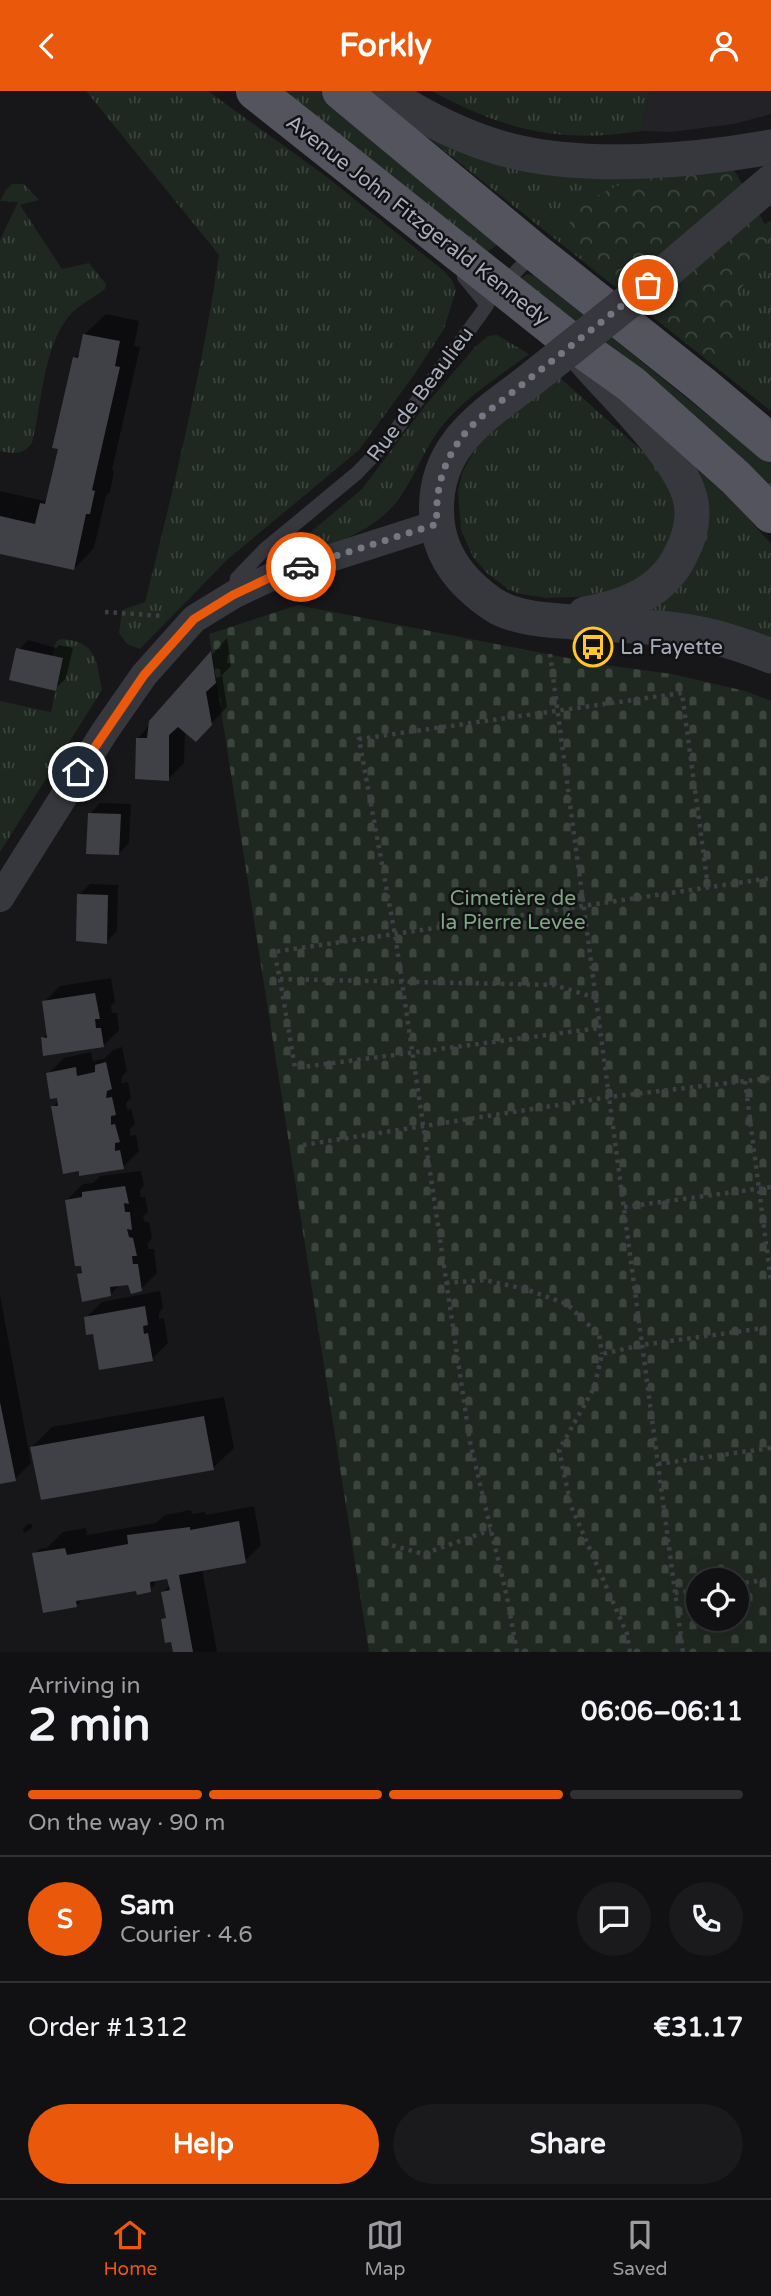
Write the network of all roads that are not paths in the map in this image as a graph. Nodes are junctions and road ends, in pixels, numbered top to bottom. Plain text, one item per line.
1 (255, 91) edge
2 (341, 91) edge
3 (382, 91) edge
4 (755, 150) edge
5 (766, 197) edge
6 (535, 251) junction
7 (494, 296) junction
8 (565, 337) junction
9 (771, 443) edge
10 (771, 514) edge
11 (437, 524) junction
12 (233, 595) junction
13 (549, 637) junction
14 (771, 656) edge
15 (0, 898) edge

1 - 7 main road, Avenue John Fitzgerald Kennedy
2 - 6 main road
3 - 4 street
4 - 5 street
5 - 11 street, bridge
6 - 7 lane, Rue de Beaulieu
6 - 9 main road
7 - 8 main road, Avenue John Fitzgerald Kennedy
7 - 12 lane, Rue de Beaulieu
8 - 10 main road, Avenue John Fitzgerald Kennedy
8 - 13 street
11 - 12 street, Rue de Beaulieu
11 - 13 street
12 - 15 street, Rue de Beaulieu
13 - 14 street

